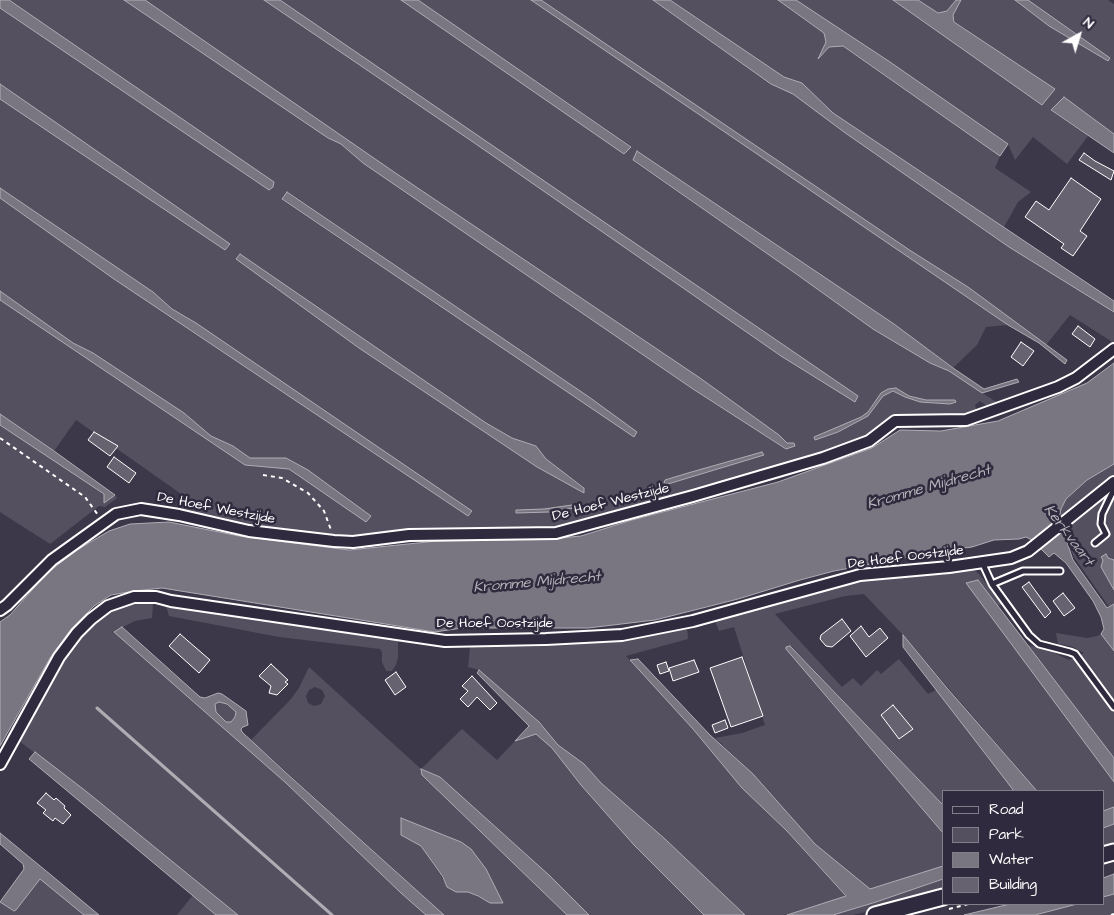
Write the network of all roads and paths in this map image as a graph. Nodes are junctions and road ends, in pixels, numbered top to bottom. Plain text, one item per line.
1 (1114, 350) edge
2 (0, 438) edge
3 (263, 475) dead end
4 (1114, 482) edge
5 (1114, 490) edge
6 (91, 505) dead end
7 (330, 526) dead end
8 (1095, 543) dead end
9 (982, 562) junction
10 (1060, 571) dead end
11 (992, 584) junction
12 (0, 610) edge
13 (1114, 707) edge
14 (0, 764) edge
15 (942, 897) edge
16 (875, 915) edge

1 - 12 street, De Hoef Westzijde
2 - 6 path
3 - 7 path
4 - 9 street
5 - 8 lane
9 - 11 lane
9 - 14 street, De Hoef Oostzijde
10 - 11 lane
11 - 13 lane
15 - 16 street

